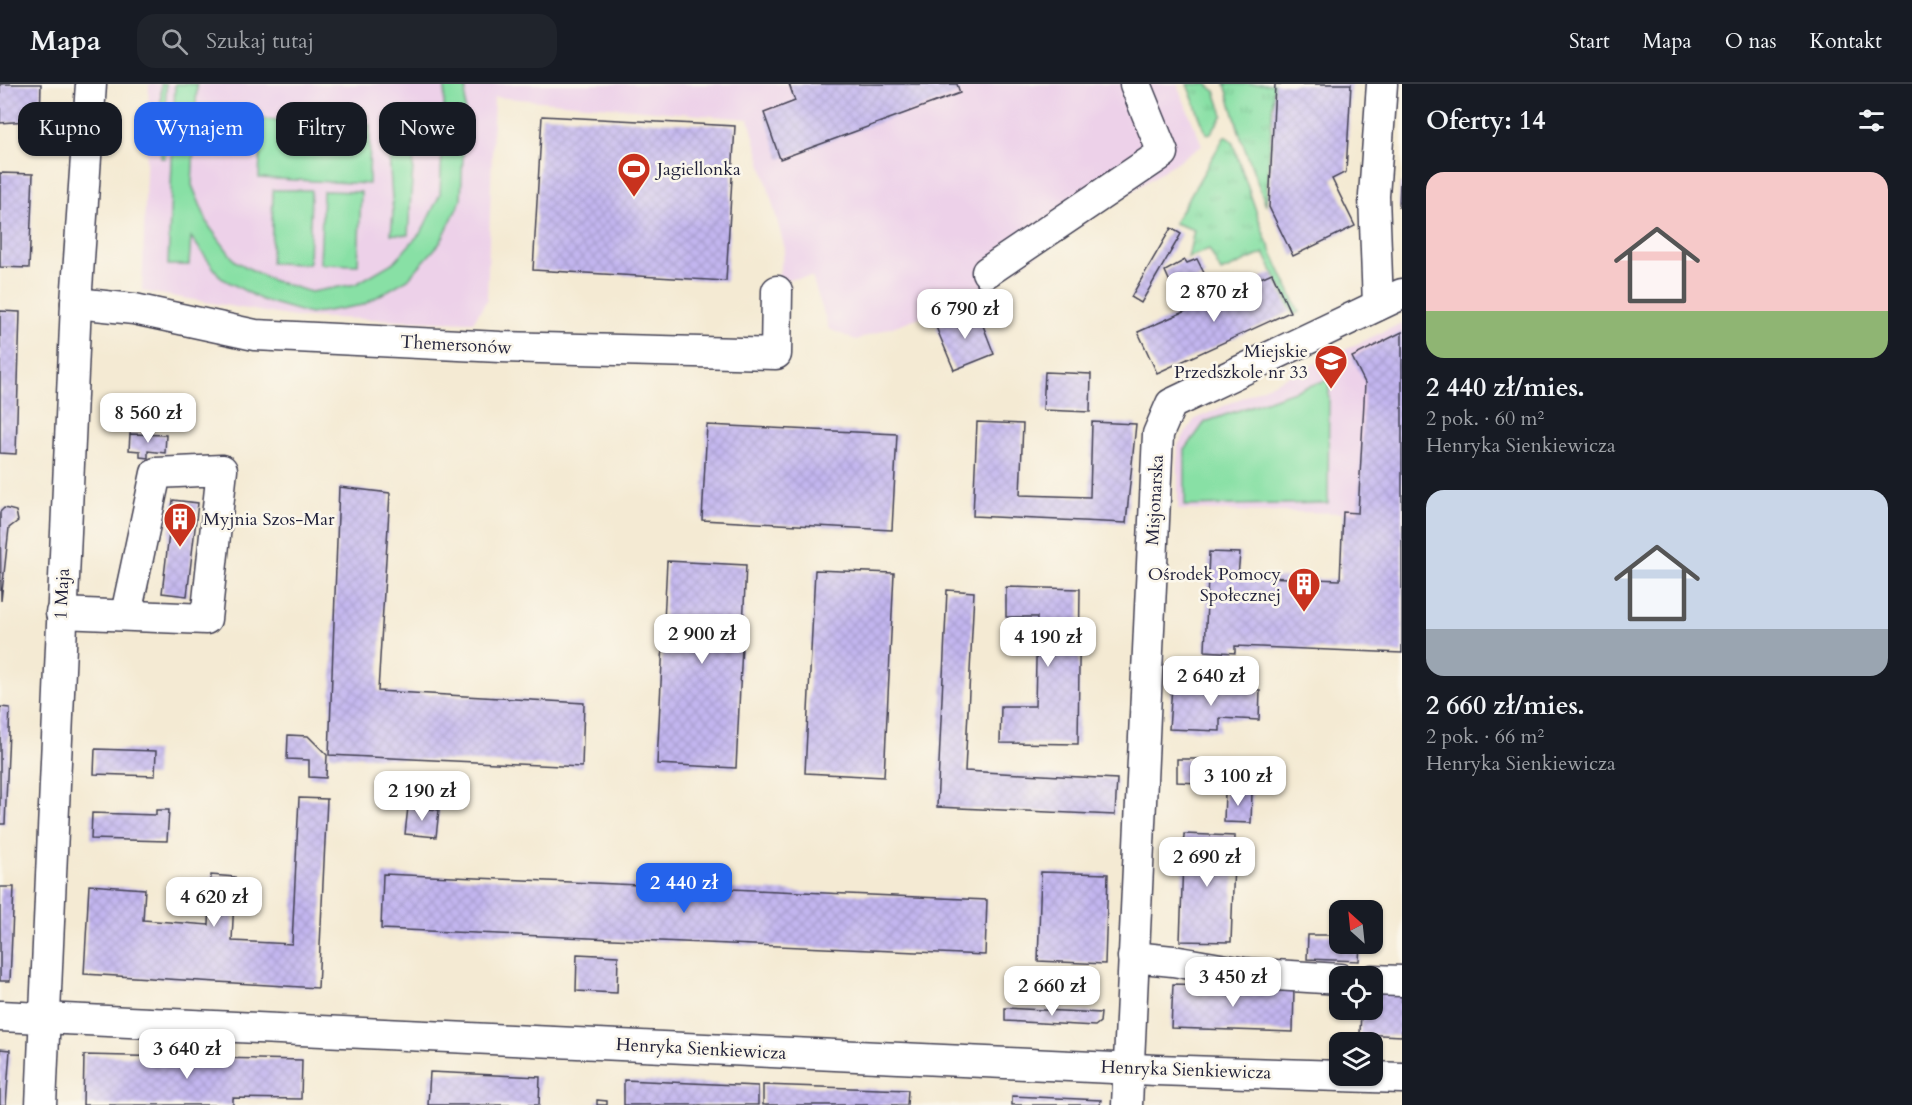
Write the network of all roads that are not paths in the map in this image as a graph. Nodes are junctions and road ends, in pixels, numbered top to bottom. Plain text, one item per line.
1 (91, 84) edge
2 (1135, 84) edge
3 (1382, 84) edge
4 (987, 272) dead end
5 (777, 291) dead end
6 (1390, 300) edge
7 (76, 303) junction
8 (61, 613) junction
9 (126, 614) junction
10 (1133, 957) junction
11 (1329, 978) edge
12 (1383, 980) edge
13 (1402, 981) edge
14 (0, 1016) edge
15 (44, 1018) junction
16 (1128, 1068) junction
17 (1402, 1078) edge
18 (41, 1105) edge
19 (1127, 1105) edge

1 - 7 street, 1 Maja
2 - 4 street
3 - 6 street
5 - 7 street, Themersonów
6 - 10 street, Misjonarska
7 - 8 street, 1 Maja
8 - 9 street
8 - 15 street, 1 Maja
9 - 9 street
10 - 11 street
10 - 16 street, Misjonarska
12 - 13 street
14 - 15 street, Henryka Sienkiewicza
15 - 16 street, Henryka Sienkiewicza
15 - 18 street, 1 Maja
16 - 17 street, Henryka Sienkiewicza
16 - 19 street, Misjonarska

